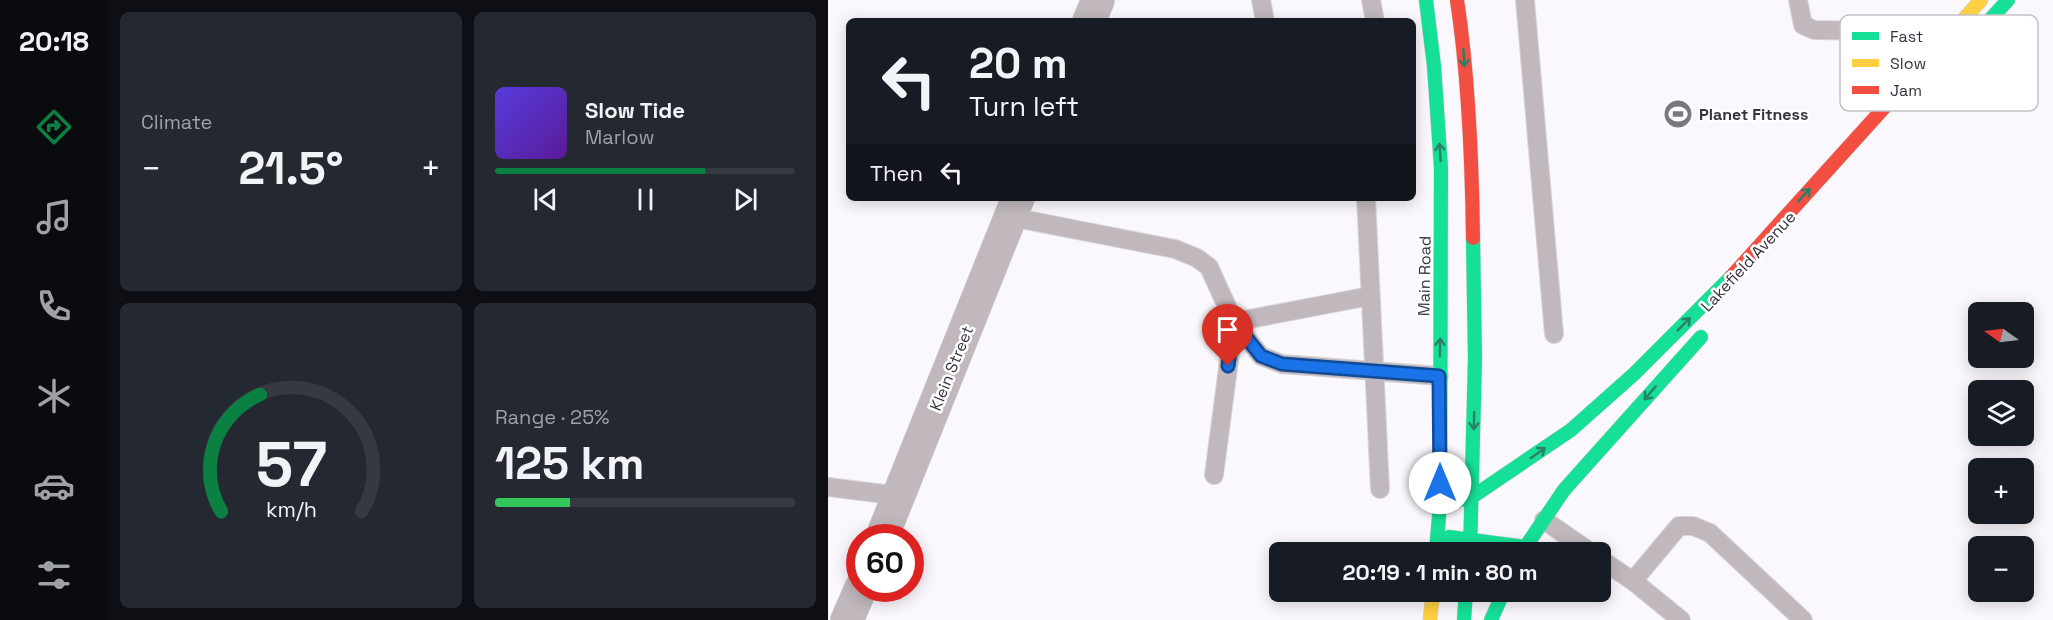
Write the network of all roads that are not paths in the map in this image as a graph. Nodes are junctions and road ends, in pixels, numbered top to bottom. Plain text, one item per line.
1 (1098, 0) edge
2 (1261, 0) edge
3 (1371, 0) edge
4 (1426, 0) edge
5 (1457, 0) edge
6 (1525, 0) edge
7 (1798, 0) edge
8 (1981, 0) edge
9 (2008, 0) edge
10 (1967, 15) edge
11 (1994, 15) edge
12 (1090, 18) edge
13 (1264, 18) edge
14 (1375, 18) edge
15 (1840, 31) edge
16 (1881, 111) edge
17 (1366, 201) edge
18 (1015, 208) edge
19 (1457, 272) junction
20 (1370, 296) junction
21 (1234, 322) junction
22 (1711, 326) dead end
23 (1554, 334) dead end
24 (1374, 371) junction
25 (1439, 376) junction
26 (1214, 475) dead end
27 (828, 487) edge
28 (1380, 489) dead end
29 (900, 496) junction
30 (1472, 497) junction
31 (1440, 504) junction
32 (1544, 520) junction
33 (888, 524) edge
34 (1437, 536) junction
35 (1437, 542) edge
36 (1460, 542) edge
37 (1471, 542) edge
38 (1528, 542) edge
39 (1576, 542) edge
40 (1611, 566) edge
41 (1633, 581) junction
42 (855, 602) edge
43 (1432, 602) edge
44 (1465, 602) edge
45 (1499, 602) edge
46 (847, 620) edge
47 (1430, 620) edge
48 (1464, 620) edge
49 (1491, 620) edge
50 (1681, 620) edge
51 (1803, 620) edge

1 - 12 street
2 - 13 lane
3 - 14 lane
19 -> 4 main road, Main Road
5 -> 19 main road, Main Road
6 - 23 lane
7 - 15 lane
10 -> 8 main road, Lakefield Avenue
9 - 11 main road
30 -> 16 main road, Lakefield Avenue
17 - 20 lane
18 - 21 lane
18 - 29 street, Klein Street
25 -> 19 main road, Main Road
19 -> 30 main road, Main Road
20 - 21 lane
20 - 24 lane
21 - 24 lane
21 - 26 lane
22 -> 32 main road, Lakefield Avenue
24 - 25 lane
24 - 28 lane
25 - 31 main road, Main Road
27 - 29 lane
29 - 33 street, Klein Street
30 - 31 main road
30 - 37 main road, Main Road
31 - 34 main road, Main Road
32 - 38 main road, Lakefield Avenue
32 - 39 lane
34 - 35 main road, Main Road
34 - 36 main road
40 - 41 lane
41 - 50 lane
41 - 51 lane
42 - 46 street
43 - 47 main road
44 - 48 main road
45 - 49 main road

